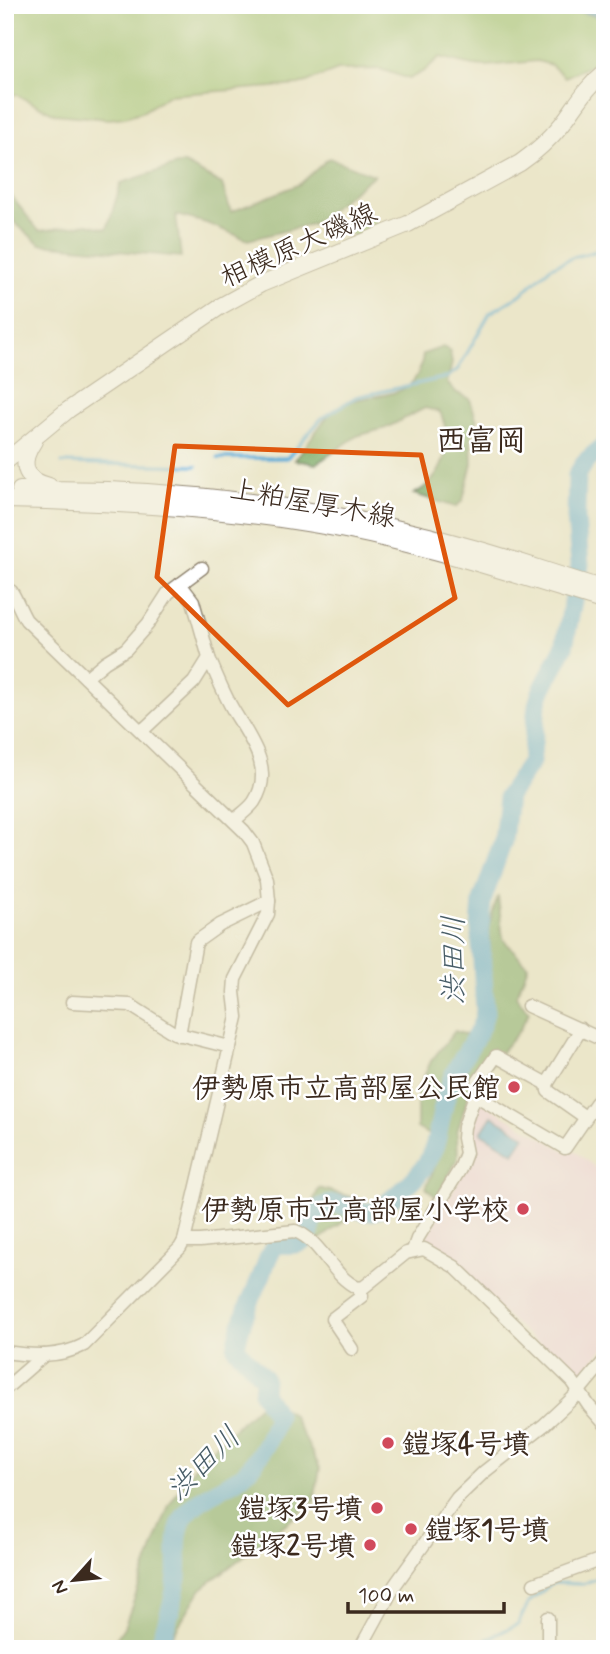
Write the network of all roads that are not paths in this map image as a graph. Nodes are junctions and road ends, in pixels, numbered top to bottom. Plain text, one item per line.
1 (605, 72) edge
2 (39, 433) junction
3 (5, 462) edge
4 (58, 489) junction
5 (5, 490) edge
6 (5, 500) edge
7 (202, 568) dead end
8 (557, 581) junction
9 (180, 584) junction
10 (5, 589) edge
11 (605, 589) edge
12 (604, 602) edge
13 (209, 658) junction
14 (86, 678) junction
15 (142, 731) junction
16 (234, 821) junction
17 (269, 901) junction
18 (72, 1002) dead end
19 (528, 1006) dead end
20 (581, 1029) junction
21 (179, 1035) junction
22 (605, 1041) edge
23 (230, 1047) junction
24 (547, 1084) junction
25 (605, 1094) edge
26 (475, 1095) junction
27 (585, 1117) junction
28 (184, 1241) junction
29 (413, 1250) junction
30 (358, 1288) junction
31 (352, 1349) dead end
32 (5, 1352) edge
33 (44, 1355) junction
34 (605, 1360) edge
35 (5, 1389) edge
36 (580, 1390) junction
37 (605, 1424) edge
38 (605, 1558) edge
39 (534, 1584) dead end
40 (548, 1618) dead end
41 (359, 1649) edge
42 (548, 1649) edge

1 - 2 main road, 相模原大磯線
2 - 3 main road, 相模原大磯線
2 - 4 main road
4 - 5 main road, 上粕屋厚木線
4 - 8 main road, 上粕屋厚木線
6 - 8 main road, 上粕屋厚木線
7 - 9 street
8 - 11 main road, 上粕屋厚木線
8 - 12 main road, 上粕屋厚木線
9 - 13 street
9 - 14 street
10 - 14 street
13 - 15 street
13 - 16 street
14 - 15 street
15 - 16 street
16 - 17 street
17 - 21 street
17 - 23 street
18 - 21 street
19 - 20 street
20 - 22 street
20 - 24 street
21 - 23 street
23 - 28 street
24 - 26 street
24 - 27 street
25 - 27 street
26 - 27 street
26 - 29 street
28 - 30 street
28 - 33 street
29 - 30 street
29 - 36 street
30 - 31 street
32 - 33 street
33 - 35 street
34 - 36 street
36 - 37 street
36 - 41 street
38 - 39 street
40 - 42 street

